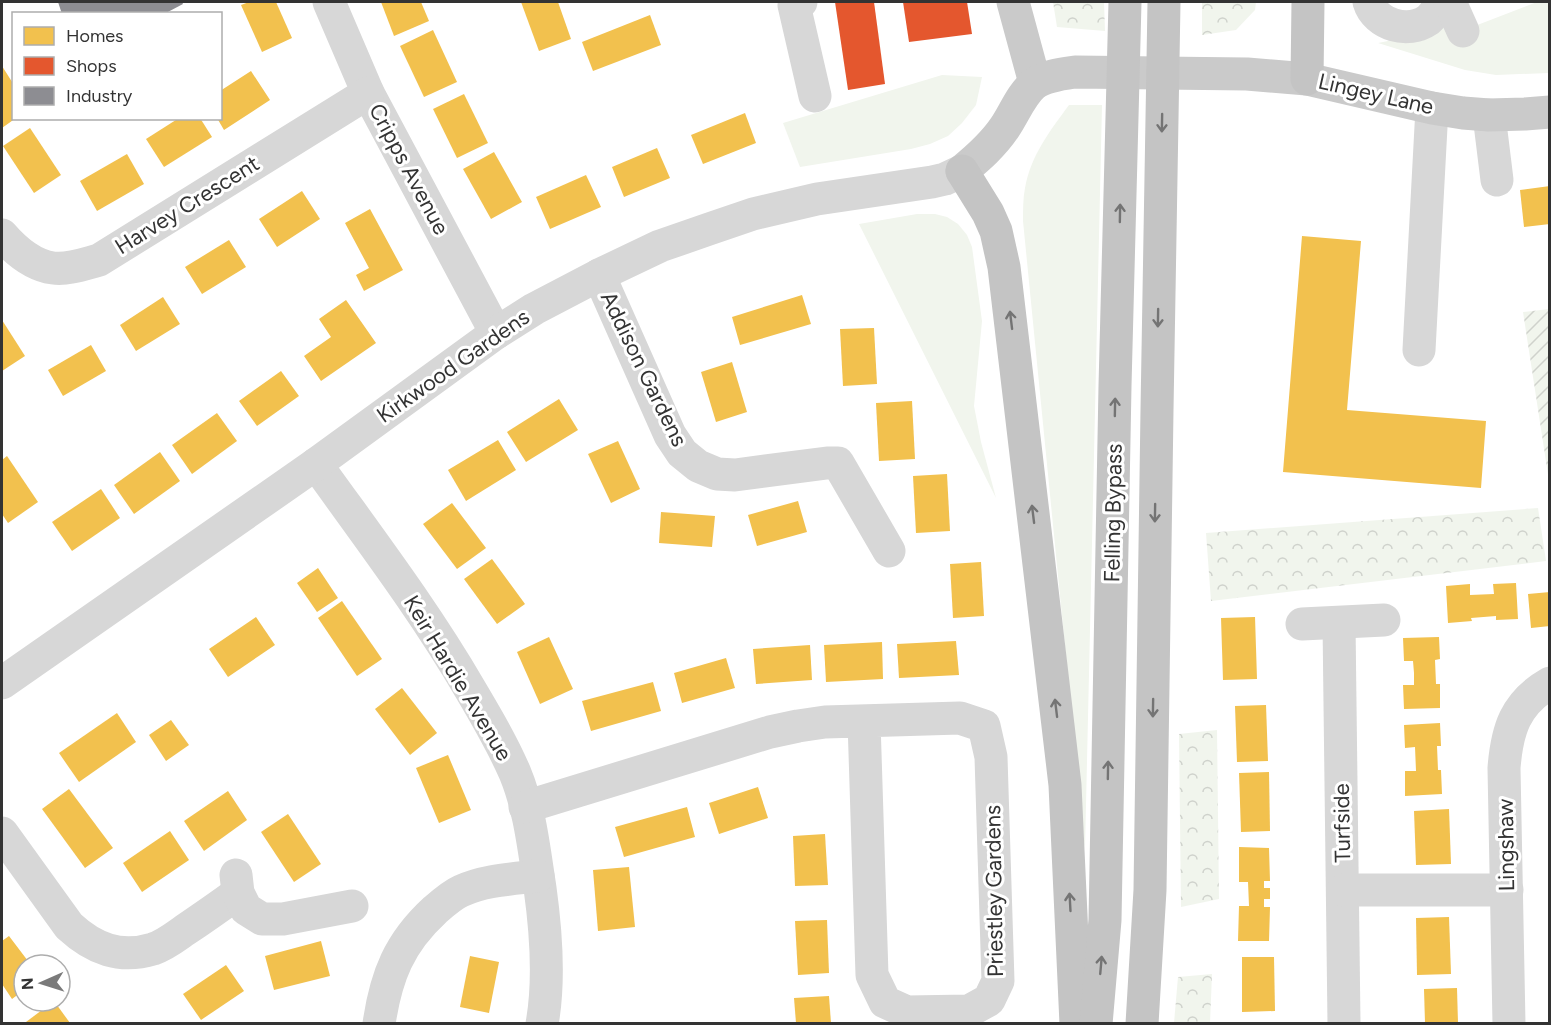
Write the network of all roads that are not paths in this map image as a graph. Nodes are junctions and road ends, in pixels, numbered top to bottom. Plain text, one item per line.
1 (329, 2) edge
2 (801, 2) edge
3 (1013, 2) edge
4 (1125, 2) edge
5 (1164, 2) edge
6 (1308, 2) edge
7 (1369, 2) edge
8 (1442, 2) edge
9 (1450, 2) edge
10 (1463, 31) dead end
11 (1307, 79) junction
12 (1035, 83) junction
13 (368, 93) junction
14 (815, 96) dead end
15 (1432, 108) junction
16 (1550, 112) edge
17 (1489, 114) junction
18 (962, 171) junction
19 (1497, 180) dead end
20 (2, 236) edge
21 (599, 275) junction
22 (495, 333) junction
23 (1419, 350) dead end
24 (316, 464) junction
25 (889, 550) dead end
26 (1384, 620) dead end
27 (1339, 623) junction
28 (1302, 624) dead end
29 (2, 682) edge
30 (1550, 683) edge
31 (864, 721) junction
32 (525, 807) junction
33 (2, 833) edge
34 (538, 876) junction
35 (1343, 890) junction
36 (1507, 890) junction
37 (352, 906) dead end
38 (379, 1023) edge
39 (542, 1023) edge
40 (1076, 1023) edge
41 (1096, 1023) edge
42 (1142, 1023) edge
43 (1344, 1023) edge
44 (1509, 1023) edge

1 - 13 street, Cripps Avenue
2 - 14 street
3 - 12 main road
41 -> 4 highway, Felling Bypass
5 -> 42 highway, Felling Bypass
6 - 11 highway
7 - 8 street
9 - 10 street
11 - 12 main road, Lingey Lane
11 - 15 main road, Lingey Lane
12 - 18 main road
13 - 20 street, Harvey Crescent
13 - 22 street, Cripps Avenue
15 - 17 main road, Lingey Lane
15 - 23 street
16 - 17 main road, Lingey Lane
17 - 19 street
18 - 21 street, Kirkwood Gardens
40 -> 18 highway
21 - 22 street, Kirkwood Gardens
21 - 25 street, Addison Gardens
22 - 24 street, Kirkwood Gardens
24 - 29 street, Kirkwood Gardens
24 - 32 street, Keir Hardie Avenue
26 - 27 street
27 - 28 street
27 - 35 street, Turfside
30 - 36 street, Lingshaw
31 - 31 street, Priestley Gardens
31 - 32 street, Priestley Gardens
32 - 34 street, Keir Hardie Avenue
33 - 37 street
34 - 38 street
34 - 39 street, Keir Hardie Avenue
35 - 36 street
35 - 43 street, Turfside
36 - 44 street, Lingshaw

